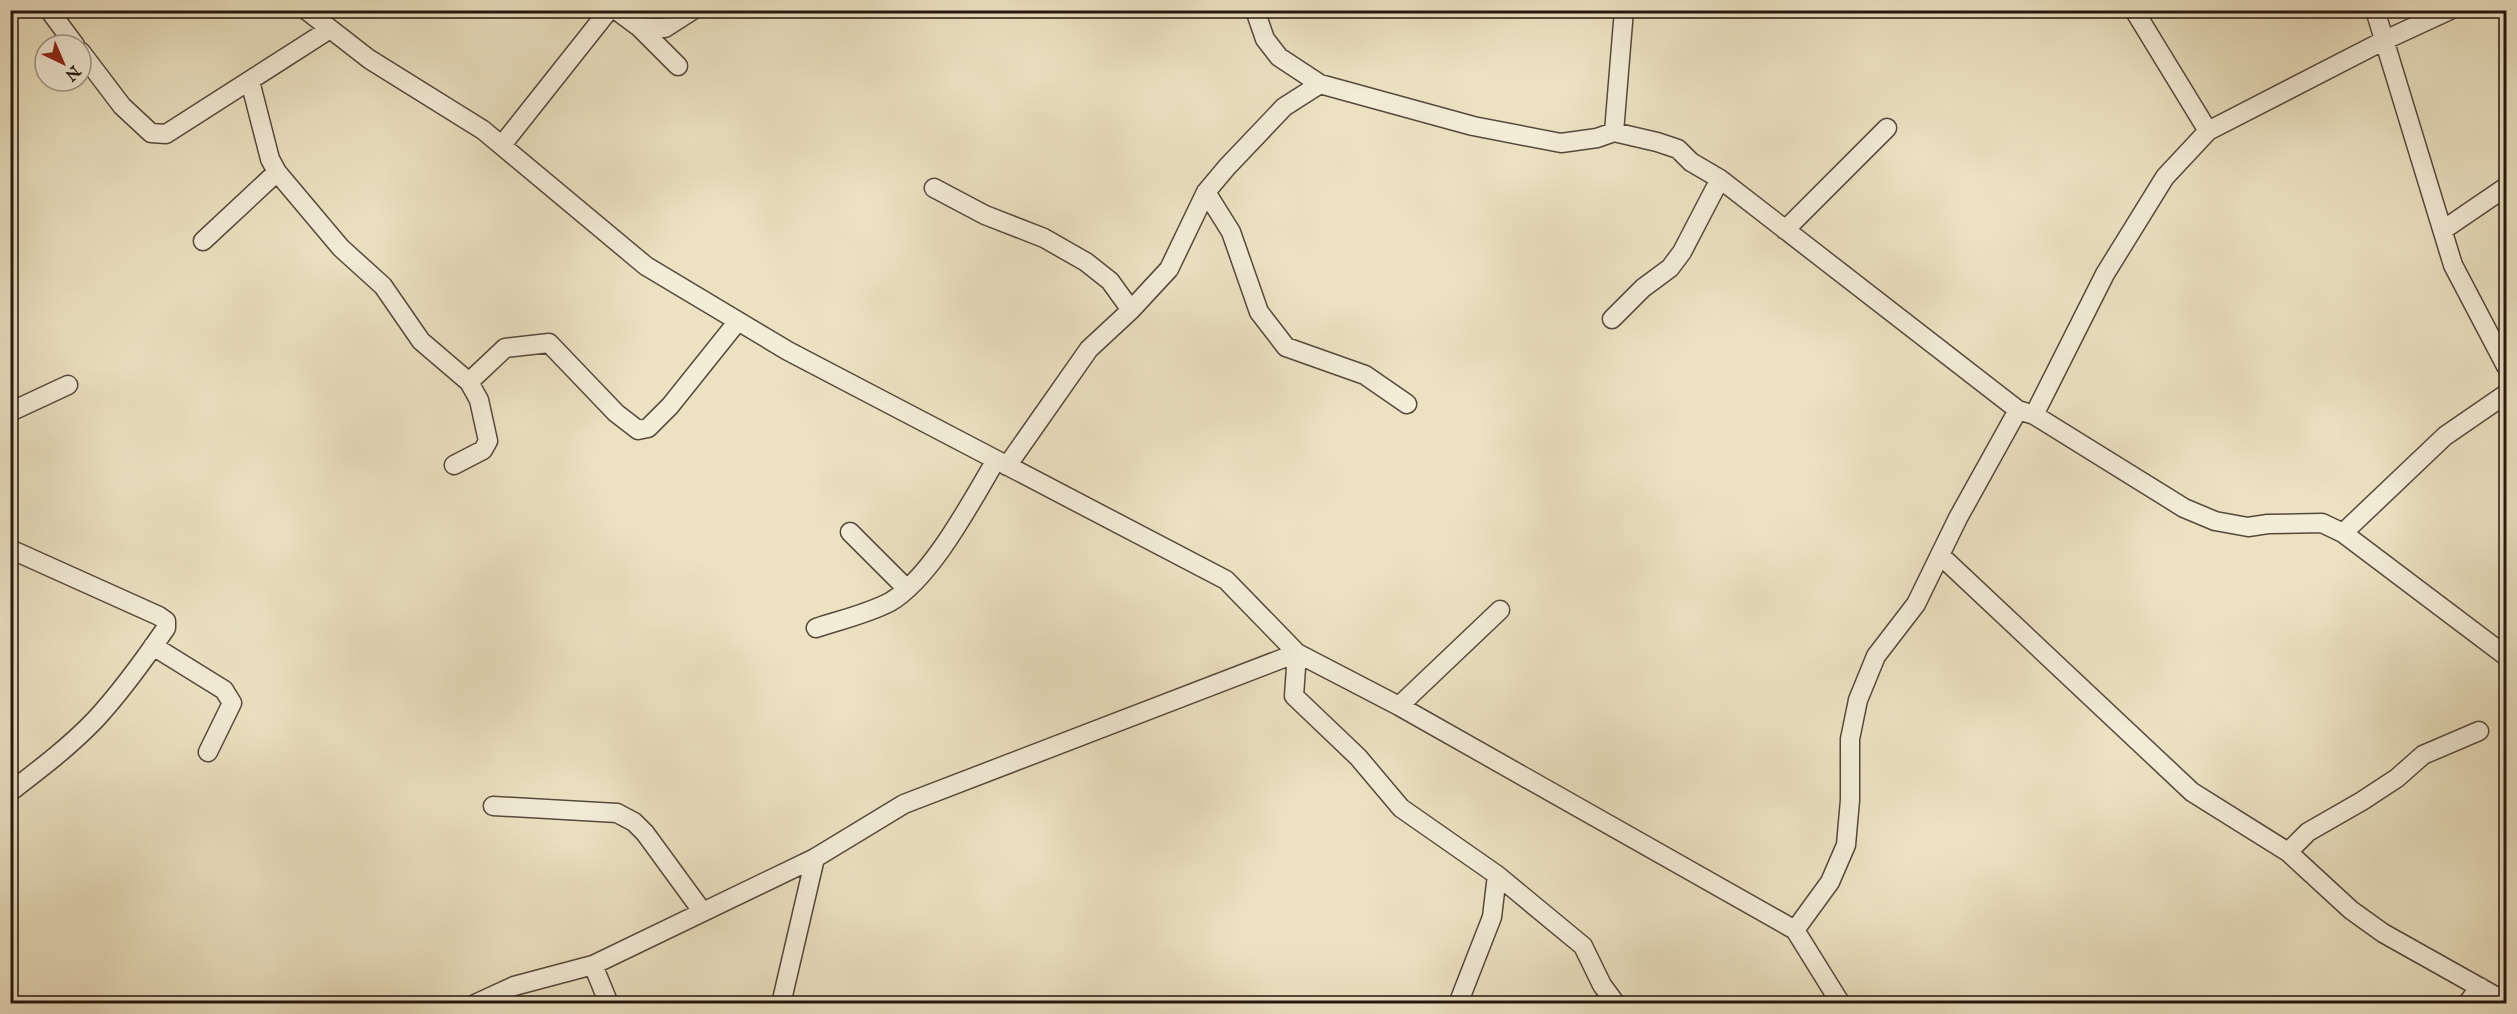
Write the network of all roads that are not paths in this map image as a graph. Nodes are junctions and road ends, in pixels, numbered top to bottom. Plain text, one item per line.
1 (49, 10) edge
2 (306, 10) edge
3 (609, 10) edge
4 (616, 10) edge
5 (693, 10) edge
6 (1255, 10) edge
7 (1624, 10) edge
8 (2134, 10) edge
9 (2375, 10) edge
10 (2450, 10) edge
11 (639, 27) junction
12 (330, 29) junction
13 (66, 33) edge
14 (2384, 41) junction
15 (678, 66) dead end
16 (93, 68) edge
17 (250, 81) junction
18 (1320, 84) junction
19 (1887, 128) dead end
20 (2208, 131) junction
21 (1614, 132) junction
22 (502, 145) junction
23 (277, 172) junction
24 (1720, 179) junction
25 (2506, 187) edge
26 (934, 188) dead end
27 (1206, 192) junction
28 (1785, 230) junction
29 (2443, 230) junction
30 (203, 241) dead end
31 (1131, 310) junction
32 (1612, 319) dead end
33 (738, 321) junction
34 (2506, 366) edge
35 (469, 382) junction
36 (68, 385) dead end
37 (2506, 394) edge
38 (1407, 404) dead end
39 (10, 412) edge
40 (2026, 412) junction
41 (1002, 463) junction
42 (454, 465) dead end
43 (850, 532) dead end
44 (2343, 533) junction
45 (10, 549) edge
46 (1941, 556) junction
47 (907, 589) junction
48 (1500, 610) dead end
49 (816, 628) dead end
50 (153, 646) junction
51 (1297, 653) junction
52 (2506, 656) edge
53 (1399, 706) junction
54 (2479, 731) dead end
55 (208, 752) dead end
56 (10, 792) edge
57 (493, 806) dead end
58 (2288, 852) junction
59 (815, 858) junction
60 (1497, 875) junction
61 (702, 911) junction
62 (1795, 930) junction
63 (593, 965) junction
64 (2480, 987) junction
65 (2506, 1002) edge
66 (475, 1004) edge
67 (609, 1004) edge
68 (781, 1004) edge
69 (1458, 1004) edge
70 (1616, 1004) edge
71 (1841, 1004) edge
72 (2467, 1004) edge

1 - 13 street
2 - 12 street
3 - 22 street
4 - 11 street
5 - 11 street
6 - 18 street
7 - 21 street
8 - 20 street
9 - 14 street
10 - 14 street
11 - 15 street
12 - 17 street
12 - 22 street
14 - 20 street
14 - 29 street
16 - 17 street
17 - 23 street
18 - 21 street
18 - 27 street
19 - 28 street
20 - 40 street
21 - 24 street
22 - 33 street
23 - 30 street
23 - 35 street
24 - 28 street
24 - 32 street
25 - 29 street
26 - 31 street
27 - 31 street
27 - 38 street
28 - 40 street
29 - 34 street
31 - 41 street
33 - 35 street
33 - 41 street
35 - 42 street
36 - 39 street
37 - 44 street
40 - 44 street
40 - 46 street
41 - 47 street
41 - 51 street
43 - 47 street
44 - 52 street
45 - 50 street
46 - 58 street
46 - 62 street
47 - 49 street
48 - 53 street
50 - 55 street
50 - 56 street
51 - 53 street
51 - 59 street
51 - 60 street
53 - 62 street
54 - 58 street
57 - 61 street
58 - 64 street
59 - 61 street
59 - 68 street
60 - 69 street
60 - 70 street
61 - 63 street
62 - 71 street
63 - 66 street
63 - 67 street
64 - 65 street
64 - 72 street

